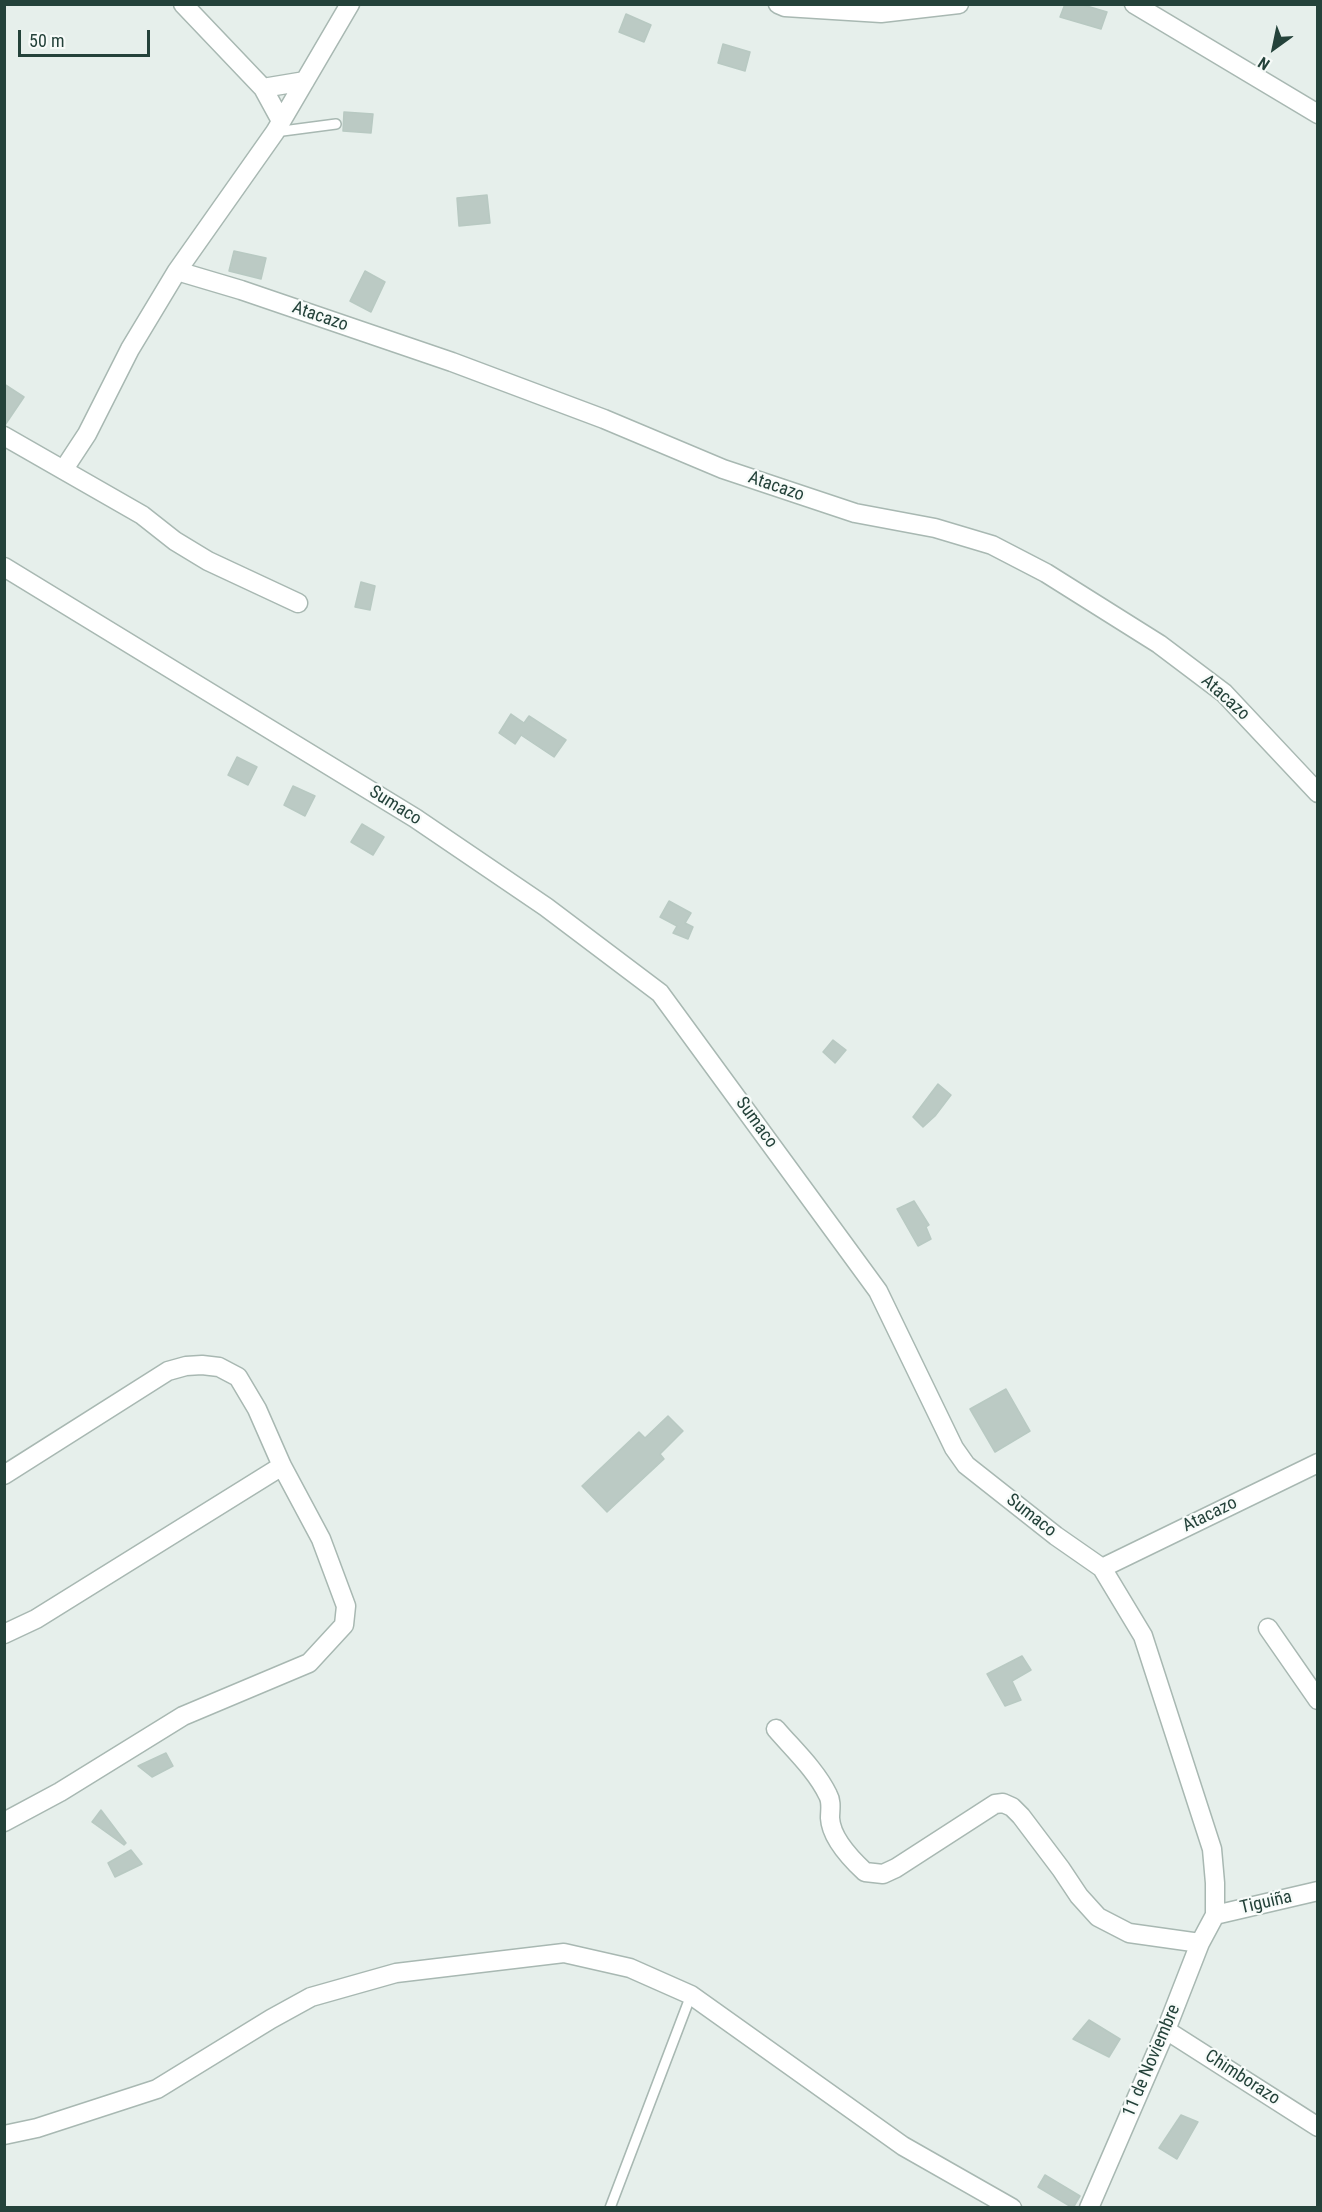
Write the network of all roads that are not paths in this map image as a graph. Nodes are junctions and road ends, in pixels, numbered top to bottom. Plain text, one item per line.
1 (183, 4) edge
2 (350, 4) edge
3 (778, 4) edge
4 (959, 4) edge
5 (1134, 4) edge
6 (305, 81) junction
7 (263, 88) junction
8 (1317, 114) edge
9 (336, 124) dead end
10 (278, 126) junction
11 (177, 271) junction
12 (4, 436) edge
13 (64, 469) junction
14 (4, 567) edge
15 (298, 603) dead end
16 (1317, 793) edge
17 (1317, 1463) edge
18 (282, 1466) junction
19 (4, 1475) edge
20 (1102, 1568) junction
21 (1268, 1628) dead end
22 (4, 1634) edge
23 (1317, 1700) edge
24 (776, 1729) dead end
25 (4, 1822) edge
26 (1317, 1891) edge
27 (1215, 1915) junction
28 (1200, 1943) junction
29 (691, 1995) junction
30 (1166, 2030) junction
31 (1317, 2127) edge
32 (4, 2135) edge
33 (610, 2208) edge
34 (1012, 2208) edge
35 (1089, 2208) edge

1 - 7 street
2 - 6 street
3 - 4 street
5 - 8 street
6 - 7 street
6 - 10 street
7 - 10 street
9 - 10 lane
10 - 11 street
11 - 13 street
11 - 16 street, Atacazo
12 - 13 street
13 - 15 street
14 - 20 street, Sumaco
17 - 20 street, Atacazo
18 - 19 street
18 - 22 street
18 - 25 street
20 - 27 street, Sumaco
21 - 23 street
24 - 28 street
26 - 27 street, Tiguiña
27 - 28 street, 11 de Noviembre
28 - 30 street, 11 de Noviembre
29 - 32 street
29 - 33 lane
29 - 34 street
30 - 31 street, Chimborazo
30 - 35 street, 11 de Noviembre

